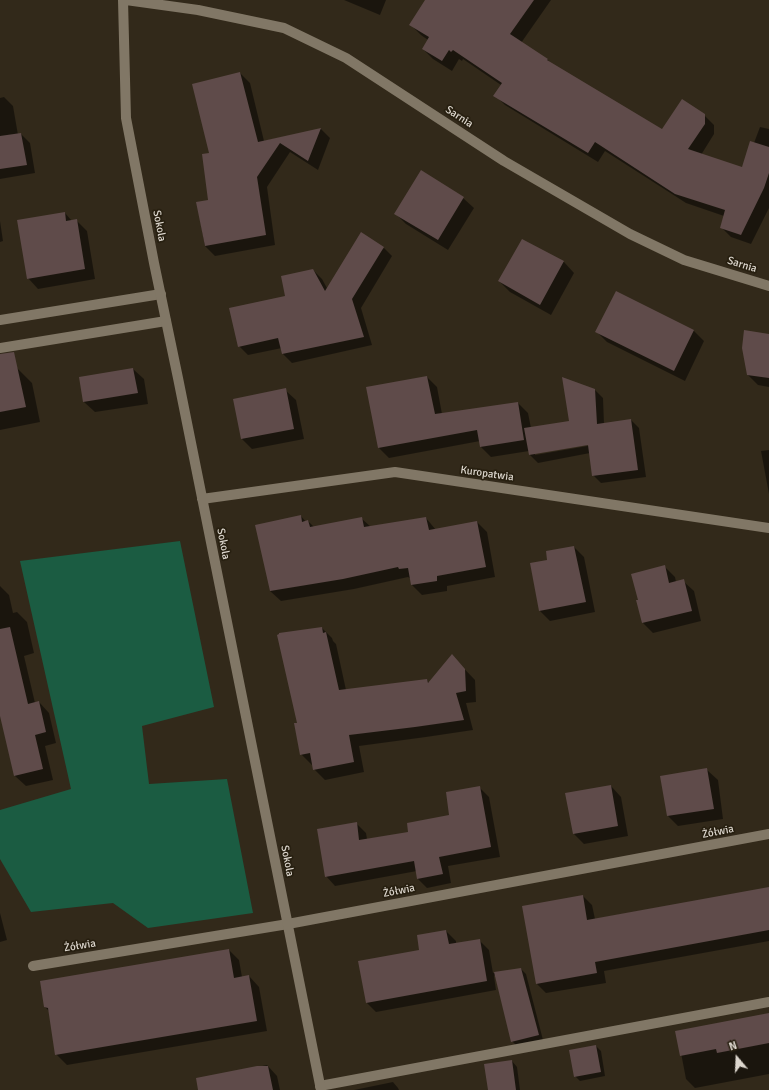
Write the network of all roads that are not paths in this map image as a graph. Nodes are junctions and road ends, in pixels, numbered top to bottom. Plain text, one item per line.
1 (123, 0) edge
2 (126, 0) edge
3 (769, 286) edge
4 (161, 294) junction
5 (0, 320) edge
6 (166, 321) junction
7 (0, 348) edge
8 (202, 499) junction
9 (769, 528) edge
10 (769, 834) edge
11 (288, 924) junction
12 (33, 966) dead end
13 (769, 1002) edge
14 (321, 1088) edge

1 - 4 street, Sokola
2 - 3 street, Sarnia
4 - 5 street
4 - 6 street, Sokola
6 - 7 street
6 - 8 street, Sokola
8 - 9 street, Kuropatwia
8 - 11 street, Sokola
10 - 11 street, Żółwia
11 - 12 street, Żółwia
11 - 14 street, Sokola
13 - 14 street

